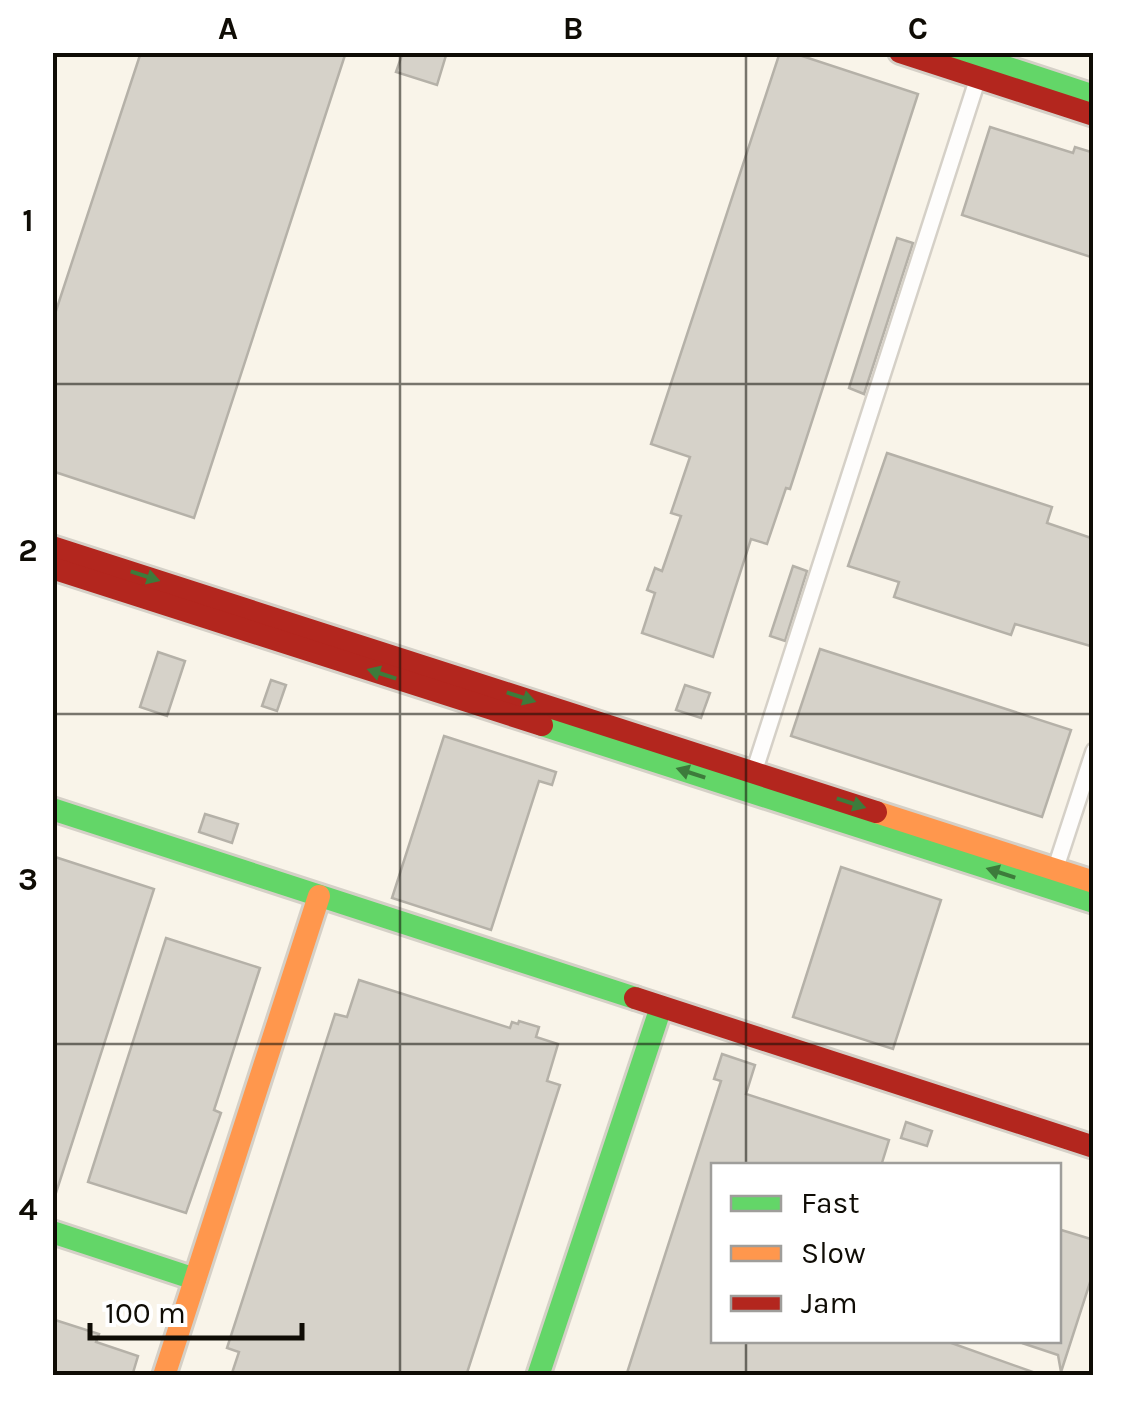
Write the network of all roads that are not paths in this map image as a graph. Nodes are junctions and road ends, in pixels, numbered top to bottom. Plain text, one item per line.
1 (900, 52) edge
2 (960, 52) edge
3 (981, 69) junction
4 (1094, 96) edge
5 (1094, 115) edge
6 (52, 546) edge
7 (52, 568) edge
8 (1094, 751) edge
9 (751, 782) junction
10 (52, 809) edge
11 (1052, 879) junction
12 (1094, 882) edge
13 (319, 896) junction
14 (1094, 902) edge
15 (661, 1007) junction
16 (1094, 1147) edge
17 (52, 1232) edge
18 (194, 1280) junction
19 (164, 1376) edge
20 (538, 1376) edge

1 - 3 street
2 - 3 street
3 - 4 street
3 - 5 street
3 - 9 street
6 -> 9 street
9 -> 7 street
8 - 11 street
9 - 11 street
10 - 13 street
11 - 12 street
11 - 14 street
13 - 15 street
13 - 18 street
15 - 16 street
15 - 20 street
17 - 18 street
18 - 19 street

